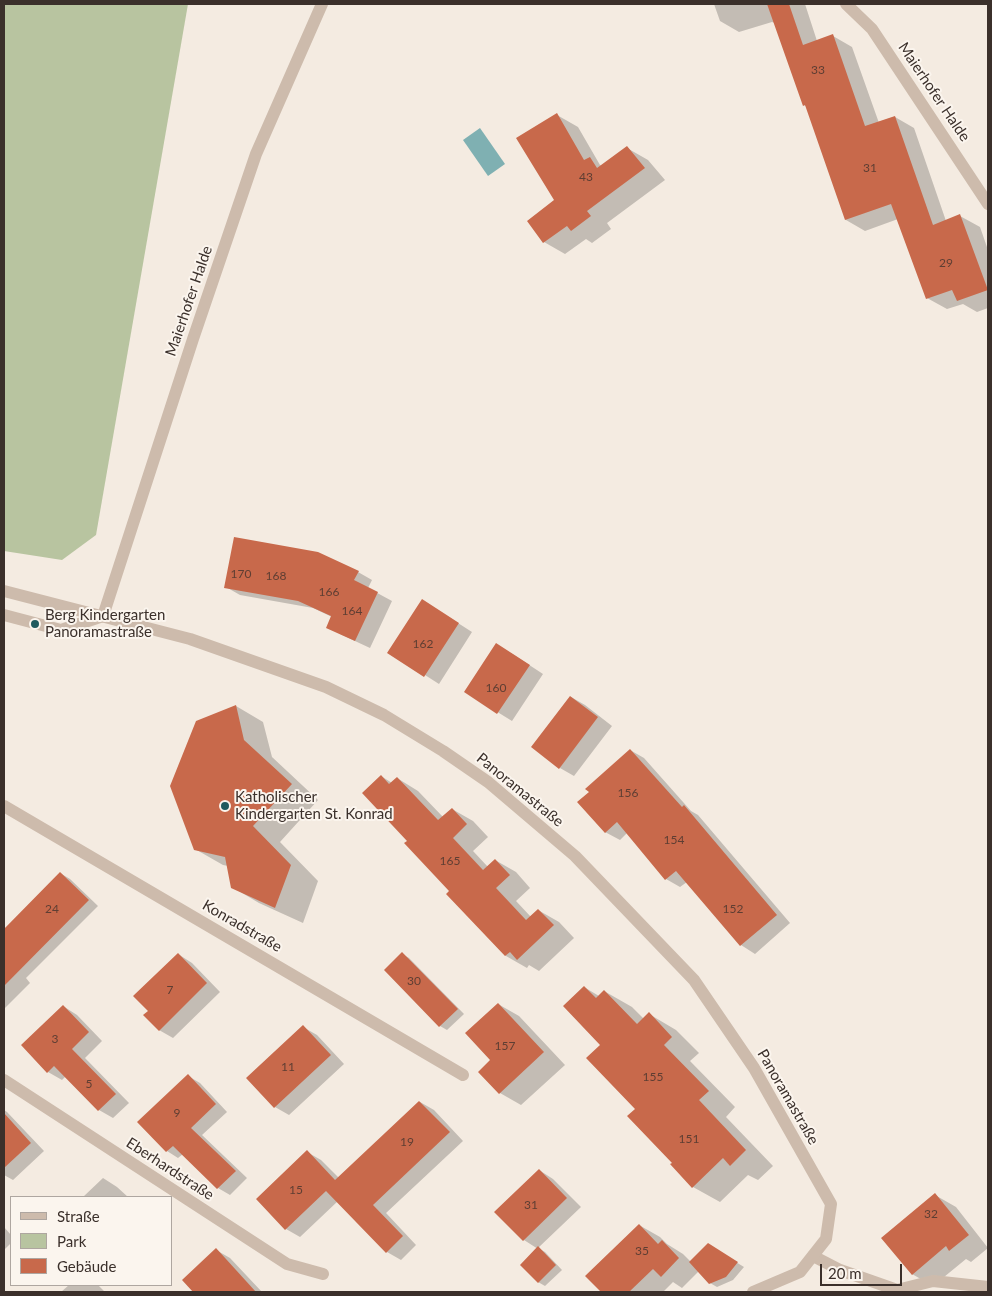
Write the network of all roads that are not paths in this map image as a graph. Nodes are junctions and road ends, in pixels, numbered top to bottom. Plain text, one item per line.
1 (322, 4) edge
2 (846, 4) edge
3 (988, 204) edge
4 (4, 591) edge
5 (4, 615) edge
6 (103, 616) junction
7 (4, 806) edge
8 (463, 1075) dead end
9 (4, 1080) edge
10 (813, 1256) junction
11 (323, 1274) dead end
12 (988, 1287) edge
13 (753, 1292) edge

1 - 6 street, Maierhofer Halde
2 - 3 street, Maierhofer Halde
4 - 6 street, Panoramastraße
5 - 6 street
6 - 10 street, Panoramastraße
7 - 8 street, Konradstraße
9 - 11 street, Eberhardstraße
10 - 12 street
10 - 13 street

